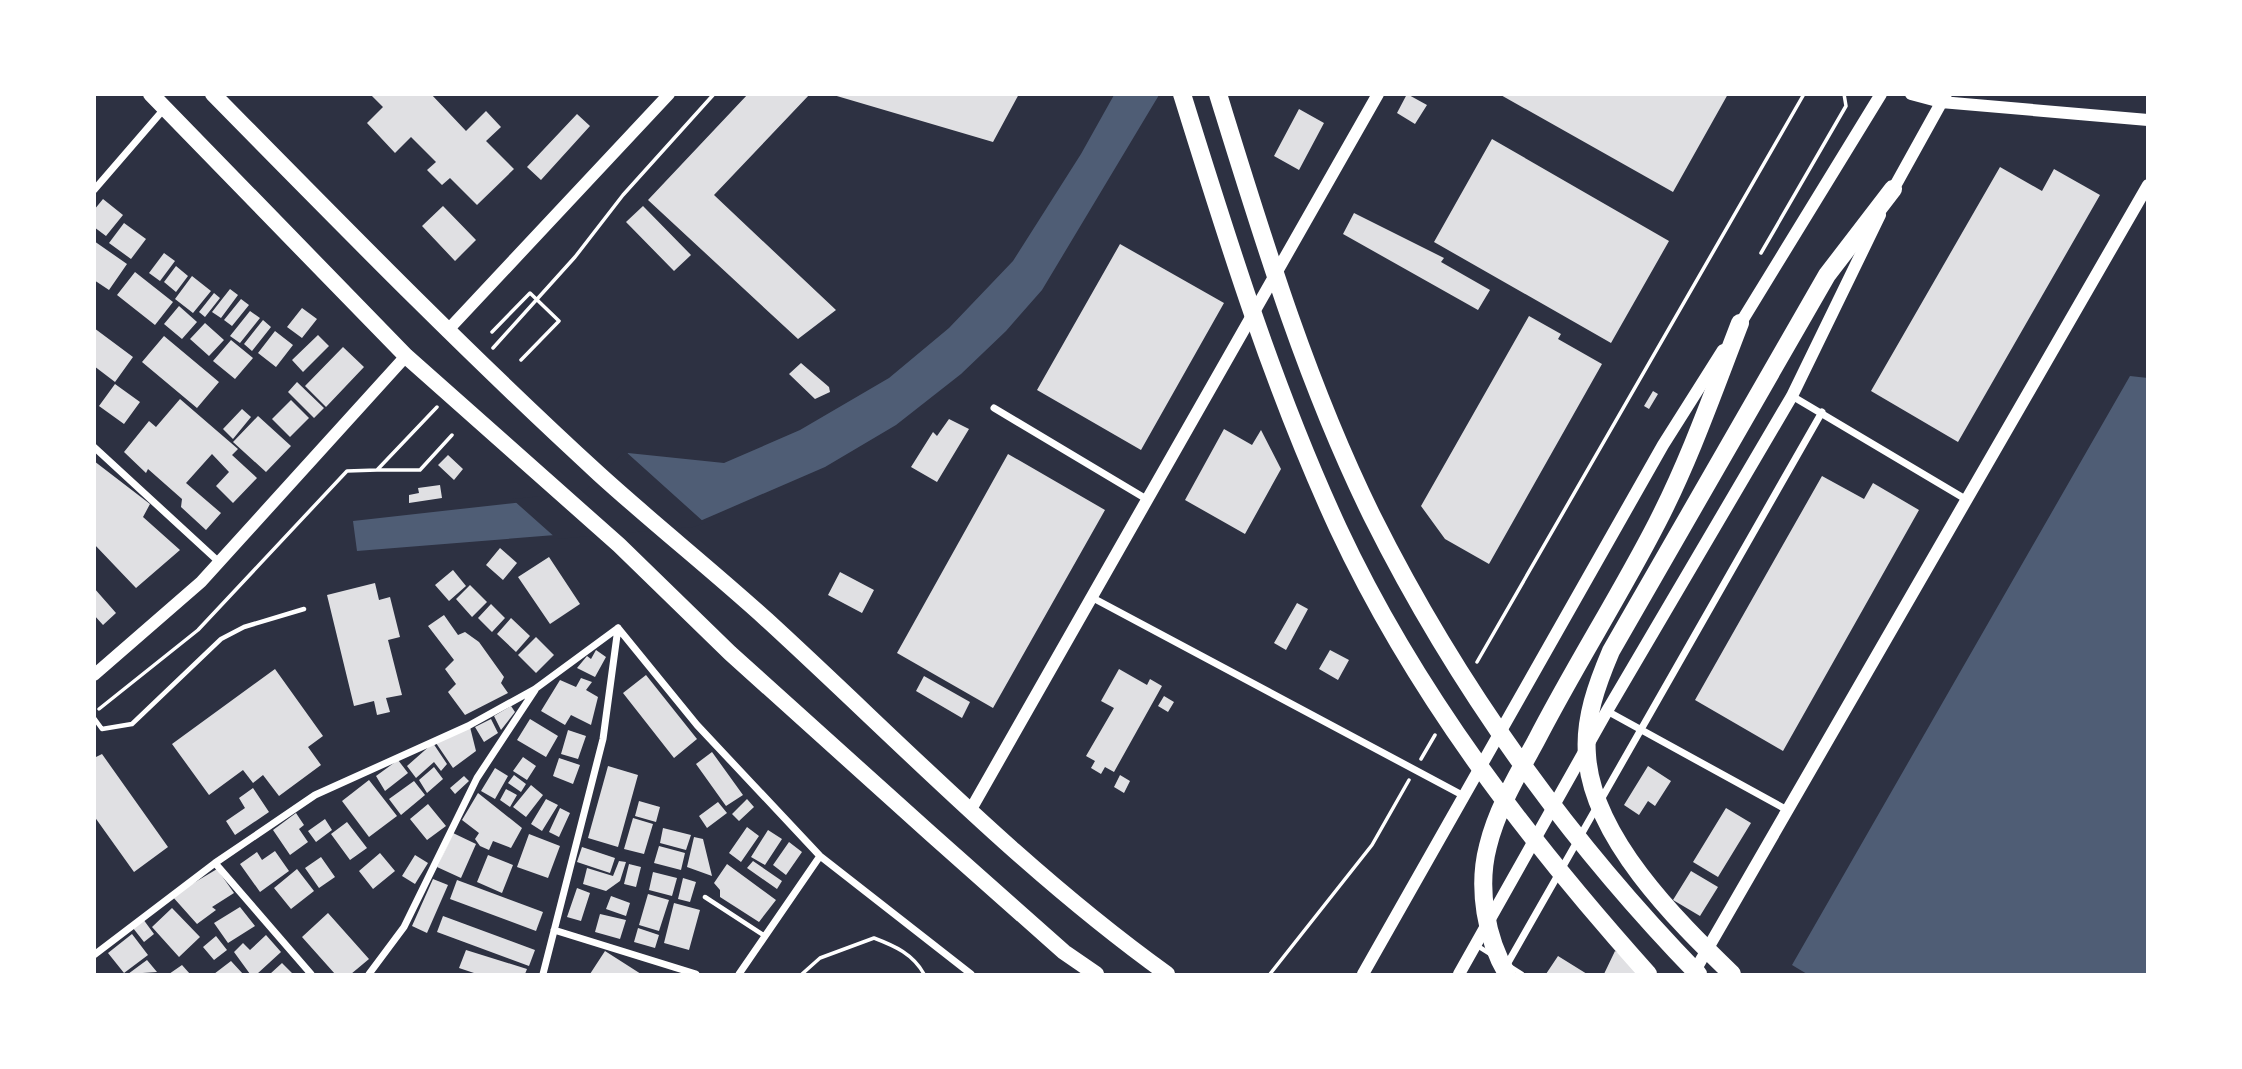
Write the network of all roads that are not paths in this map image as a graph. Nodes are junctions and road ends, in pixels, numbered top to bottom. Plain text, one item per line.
1 (151, 94) edge
2 (214, 94) edge
3 (669, 94) edge
4 (1182, 94) edge
5 (1218, 94) edge
6 (1378, 94) edge
7 (1881, 94) edge
8 (1911, 94) edge
9 (1940, 97) edge
10 (164, 109) junction
11 (2147, 120) edge
12 (2147, 185) edge
13 (1893, 188) junction
14 (94, 190) edge
15 (1740, 323) junction
16 (447, 331) junction
17 (406, 356) junction
18 (1791, 396) junction
19 (994, 408) dead end
20 (1822, 412) junction
21 (94, 447) edge
22 (1148, 500) junction
23 (1967, 500) junction
24 (219, 562) junction
25 (1093, 598) junction
26 (304, 609) dead end
27 (618, 628) junction
28 (94, 675) edge
29 (535, 689) junction
30 (1607, 711) junction
31 (94, 718) edge
32 (1642, 729) junction
33 (1464, 796) junction
34 (970, 811) junction
35 (1789, 812) junction
36 (820, 856) junction
37 (215, 863) junction
38 (705, 897) dead end
39 (554, 930) junction
40 (765, 936) junction
41 (1476, 945) junction
42 (94, 955) edge
43 (1507, 970) edge
44 (311, 975) edge
45 (369, 975) edge
46 (542, 975) edge
47 (696, 975) edge
48 (738, 975) edge
49 (971, 975) edge
50 (1096, 975) edge
51 (1167, 975) edge
52 (1363, 975) edge
53 (1459, 975) edge
54 (1501, 975) edge
55 (1522, 975) edge
56 (1648, 975) edge
57 (1695, 975) edge
58 (1732, 975) edge

1 - 10 main road
2 - 16 main road
3 - 16 street
4 - 56 highway
5 - 57 highway
6 - 22 street
7 - 15 street
8 - 9 street
9 - 11 street
9 - 13 street
10 - 14 street
10 - 17 main road
12 - 23 street
13 - 18 street
13 - 58 highway
15 - 33 street
15 - 43 highway
16 - 34 main road
17 - 24 street
17 - 50 main road
18 - 20 street
18 - 30 street
19 - 22 street
20 - 23 street
20 - 32 street
21 - 24 street
22 - 25 street
23 - 35 street
24 - 28 street
25 - 33 street
25 - 34 street
26 - 31 lane
27 - 29 street
27 - 36 street
27 - 39 street
29 - 37 street
29 - 45 street
30 - 32 street
30 - 41 street
32 - 35 street
32 - 43 street
33 - 52 street
34 - 51 main road
35 - 57 street
36 - 40 street
36 - 49 street
37 - 42 street
37 - 44 street
38 - 40 lane
39 - 46 street
39 - 47 street
40 - 48 street
41 - 43 lane
41 - 53 street
43 - 54 street
43 - 55 lane

